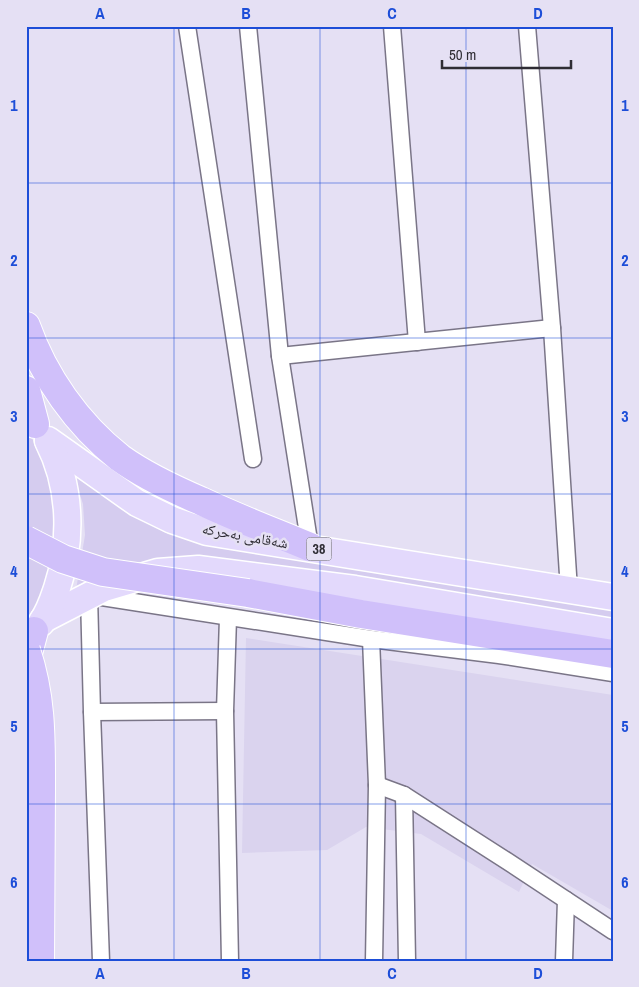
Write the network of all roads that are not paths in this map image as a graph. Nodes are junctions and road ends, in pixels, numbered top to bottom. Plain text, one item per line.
1 (187, 26) edge
2 (248, 26) edge
3 (392, 26) edge
4 (527, 26) edge
5 (26, 326) edge
6 (552, 328) junction
7 (417, 342) junction
8 (280, 356) junction
9 (26, 390) edge
10 (36, 427) edge
11 (253, 459) dead end
12 (26, 540) edge
13 (310, 547) junction
14 (569, 590) junction
15 (89, 595) junction
16 (613, 597) edge
17 (228, 618) junction
18 (613, 632) edge
19 (33, 634) edge
20 (372, 639) junction
21 (613, 654) edge
22 (26, 661) edge
23 (613, 673) edge
24 (225, 710) junction
25 (92, 712) junction
26 (377, 785) junction
27 (404, 795) junction
28 (566, 900) junction
29 (613, 932) edge
30 (40, 961) edge
31 (101, 961) edge
32 (230, 961) edge
33 (374, 961) edge
34 (407, 961) edge
35 (564, 961) edge

1 - 11 street
2 - 8 street
3 - 7 street
4 - 6 street
5 - 13 highway
6 - 7 street
6 - 14 street
7 - 8 street
8 - 13 street
9 - 10 highway
10 - 13 main road, شەقامی بەحرکە / 38
10 - 19 main road
12 - 21 highway, bridge
13 - 14 main road, شەقامی بەحرکە / 38
14 - 16 main road, شەقامی بەحرکە / 38
15 - 17 street
15 - 18 main road, 38
15 - 19 main road, 38
15 - 25 street
17 - 20 street
17 - 24 street
19 - 22 highway
19 - 30 highway, bridge
20 - 23 street
20 - 26 street
24 - 25 street
24 - 32 street
25 - 31 street
26 - 27 street
26 - 33 street
27 - 28 street
27 - 34 street
28 - 29 street
28 - 35 street

